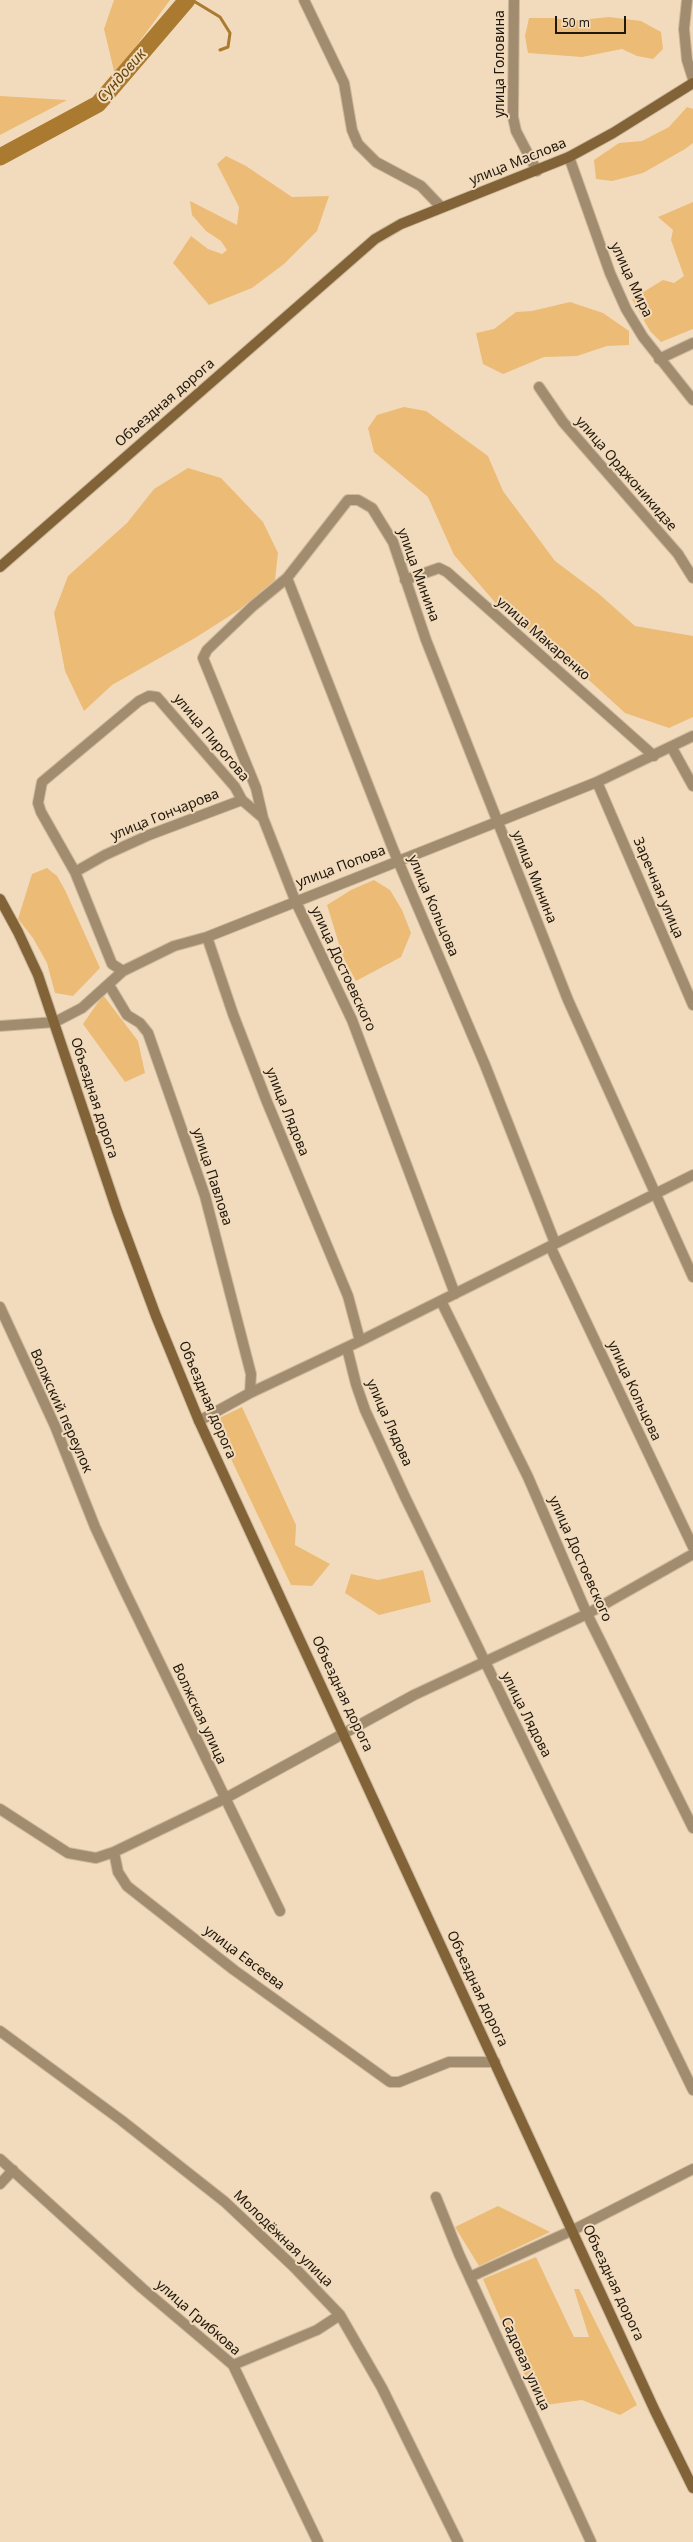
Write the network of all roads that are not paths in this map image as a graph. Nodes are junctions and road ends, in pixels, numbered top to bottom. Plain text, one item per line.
1 (304, 0) edge
2 (514, 0) edge
3 (687, 0) edge
4 (693, 79) edge
5 (693, 83) edge
6 (569, 157) junction
7 (537, 171) junction
8 (441, 207) junction
9 (349, 259) joint
10 (693, 343) edge
11 (659, 358) junction
12 (539, 387) dead end
13 (693, 400) edge
14 (0, 567) edge
15 (287, 578) junction
16 (693, 578) edge
17 (405, 580) junction
18 (693, 736) edge
19 (672, 748) junction
20 (654, 756) junction
21 (597, 782) junction
22 (693, 786) edge
23 (242, 800) junction
24 (263, 818) junction
25 (497, 822) junction
26 (398, 860) junction
27 (75, 872) junction
28 (0, 899) edge
29 (295, 900) junction
30 (207, 937) junction
31 (123, 972) junction
32 (109, 985) junction
33 (693, 1005) edge
34 (55, 1022) junction
35 (0, 1026) edge
36 (693, 1175) edge
37 (655, 1195) junction
38 (552, 1245) junction
39 (693, 1277) edge
40 (455, 1294) junction
41 (441, 1301) junction
42 (0, 1307) edge
43 (360, 1341) junction
44 (347, 1348) junction
45 (250, 1393) junction
46 (199, 1421) junction
47 (96, 1527) joint
48 (693, 1547) edge
49 (693, 1554) edge
50 (587, 1614) junction
51 (484, 1663) junction
52 (344, 1733) junction
53 (224, 1799) junction
54 (0, 1809) edge
55 (693, 1828) edge
56 (114, 1852) junction
57 (280, 1911) dead end
58 (0, 2031) edge
59 (495, 2062) junction
60 (693, 2090) edge
61 (0, 2159) edge
62 (693, 2169) edge
63 (13, 2170) junction
64 (0, 2184) edge
65 (436, 2198) dead end
66 (573, 2230) junction
67 (470, 2277) junction
68 (340, 2315) junction
69 (233, 2365) junction
70 (693, 2488) edge
71 (318, 2542) edge
72 (458, 2542) edge
73 (590, 2542) edge

1 - 8 street
2 - 7 street, улица Головина
3 - 4 street
5 - 6 main road, улица Маслова
6 - 7 main road, улица Маслова
6 - 11 street, улица Мира
7 - 8 main road, улица Маслова
8 - 9 main road, улица Маслова
9 - 14 main road, Объездная дорога
10 - 11 street
11 - 13 street, улица Мира
12 - 16 street, улица Орджоникидзе
15 - 17 street, улица Минина
15 - 24 street, улица Достоевского
15 - 26 street, улица Кольцова
17 - 20 street, улица Макаренко
17 - 25 street, улица Минина
18 - 19 street, улица Попова
19 - 20 street, улица Попова
19 - 22 street
20 - 21 street, улица Попова
21 - 25 street, улица Попова
21 - 33 street, Заречная улица
23 - 24 street, улица Гончарова
23 - 27 street, улица Гончарова
23 - 27 street, улица Пирогова
24 - 29 street, улица Достоевского
25 - 26 street, улица Попова
25 - 37 street, улица Минина
26 - 29 street, улица Попова
26 - 38 street, улица Кольцова
27 - 31 street
28 - 34 main road, Объездная дорога
29 - 30 street, улица Попова
29 - 40 street, улица Достоевского
30 - 31 street, улица Попова
30 - 43 street, улица Лядова
31 - 32 street, улица Попова
32 - 34 street, улица Попова
32 - 45 street, улица Павлова
34 - 35 street
34 - 46 main road, Объездная дорога
36 - 37 street
37 - 38 street
37 - 39 street, улица Минина
38 - 40 street
38 - 48 street, улица Кольцова
40 - 41 street
41 - 43 street
41 - 50 street, улица Достоевского
42 - 47 street, Волжский переулок
43 - 44 street
44 - 45 street
44 - 51 street, улица Лядова
45 - 46 street
46 - 52 main road, Объездная дорога
47 - 53 street, Волжская улица
49 - 50 street
50 - 51 street
50 - 55 street, улица Достоевского
51 - 52 street
51 - 60 street, улица Лядова
52 - 53 street
52 - 59 main road, Объездная дорога
53 - 56 street
53 - 57 street, Волжская улица
54 - 56 street
56 - 59 street, улица Евсеева
58 - 68 street, Молодёжная улица
59 - 66 main road, Объездная дорога
61 - 63 street, улица Грибкова
62 - 66 street
63 - 64 street
63 - 69 street, улица Грибкова
65 - 67 street, Садовая улица
66 - 67 street
66 - 70 main road, Объездная дорога
67 - 73 street, Садовая улица
68 - 69 street
68 - 72 street, Молодёжная улица
69 - 71 street, улица Грибкова

